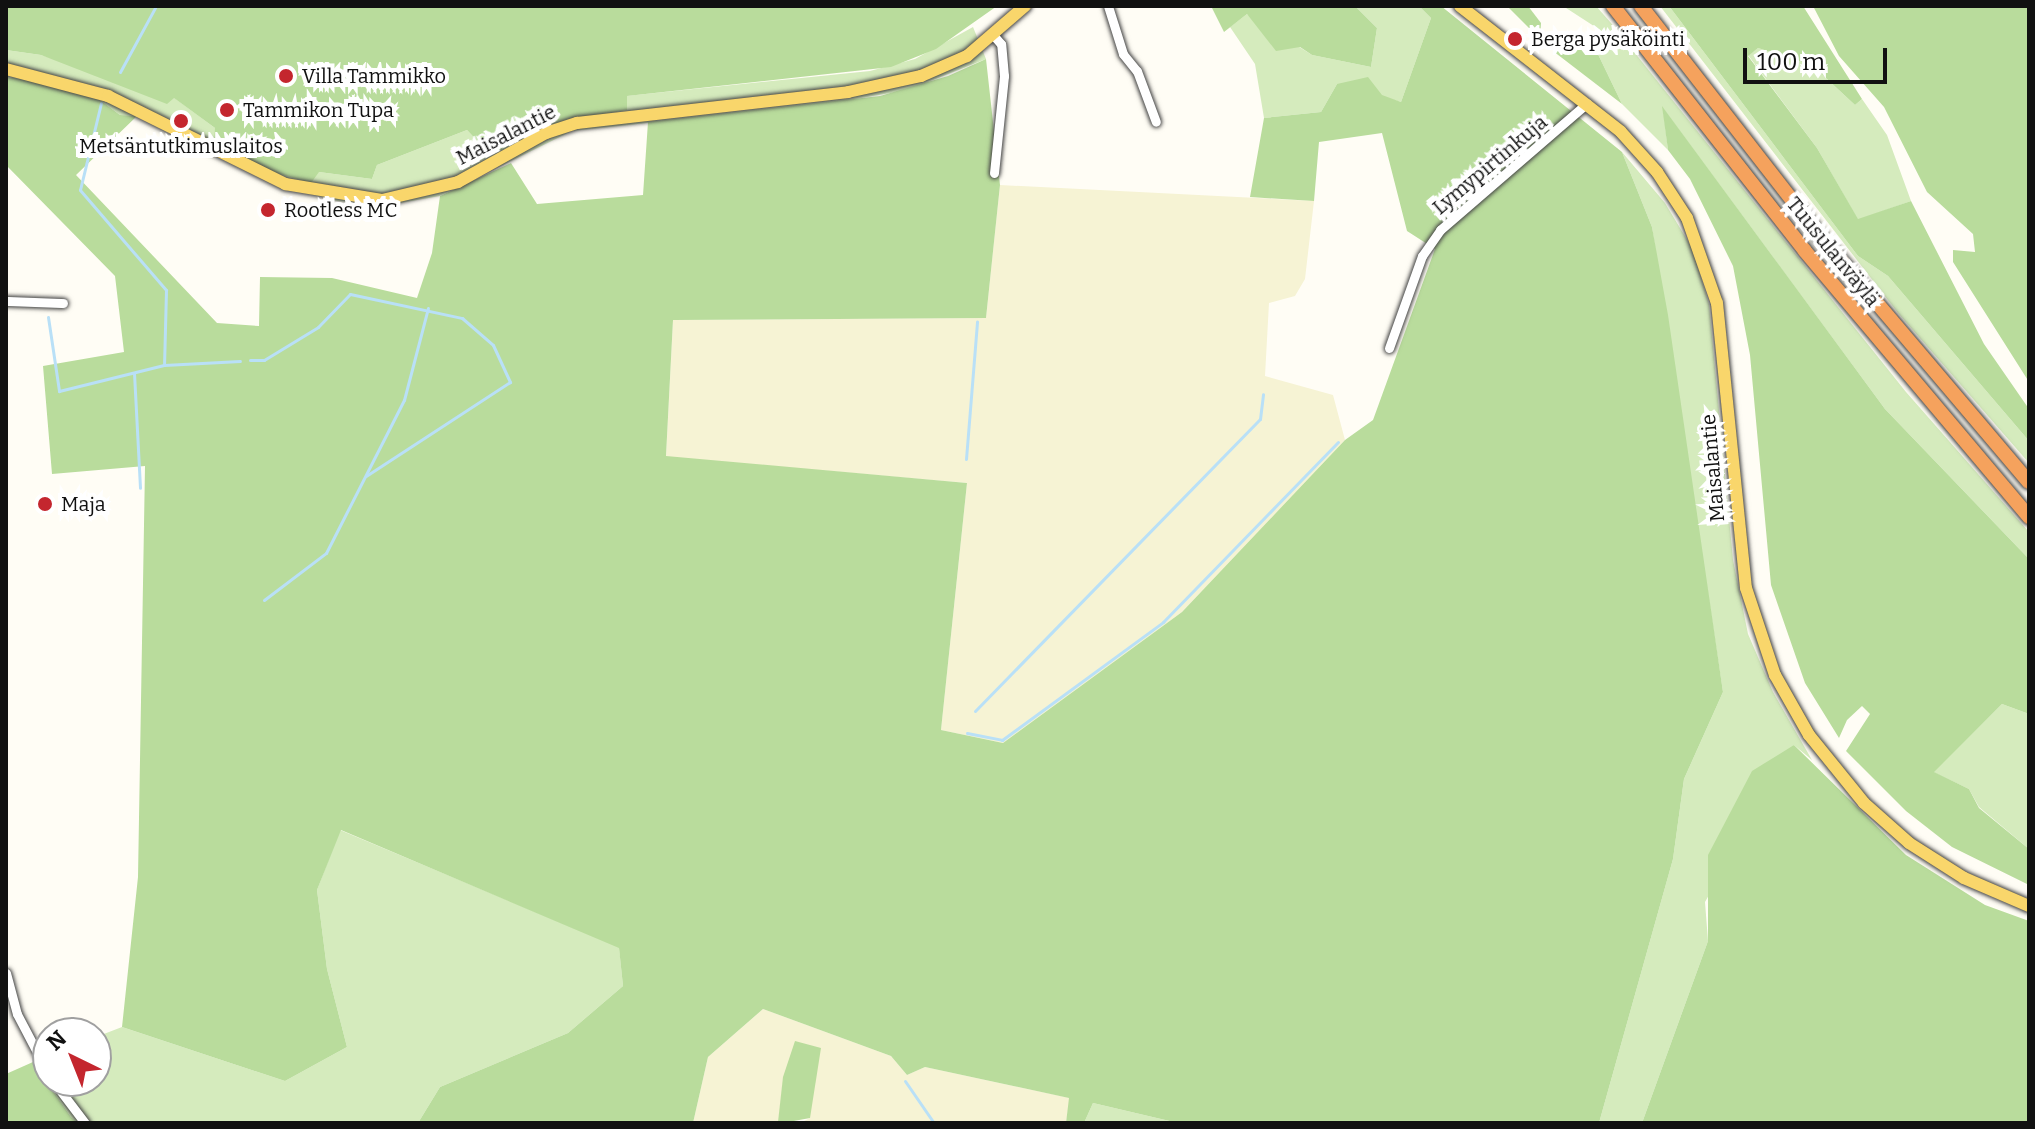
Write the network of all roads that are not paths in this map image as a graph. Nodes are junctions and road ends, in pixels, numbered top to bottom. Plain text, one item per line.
1 (1025, 6) edge
2 (1108, 6) edge
3 (1460, 6) edge
4 (1613, 6) edge
5 (1641, 6) edge
6 (994, 36) junction
7 (6, 69) edge
8 (1587, 103) junction
9 (1156, 122) dead end
10 (994, 173) dead end
11 (6, 301) edge
12 (63, 303) dead end
13 (1389, 348) dead end
14 (2029, 482) edge
15 (2029, 517) edge
16 (2029, 906) edge
17 (6, 973) edge
18 (32, 1043) edge
19 (63, 1097) edge
20 (77, 1118) edge
21 (85, 1123) edge

1 - 6 main road, Maisalantie
2 - 9 street
3 - 8 main road, Maisalantie
4 - 15 highway, Tuusulanväylä
5 - 14 highway, Tuusulanväylä
6 - 7 main road, Maisalantie
6 - 10 street
8 - 13 street, Lymypirtinkuja
8 - 16 main road, Maisalantie
11 - 12 street
17 - 18 street
19 - 20 street
20 - 21 street

